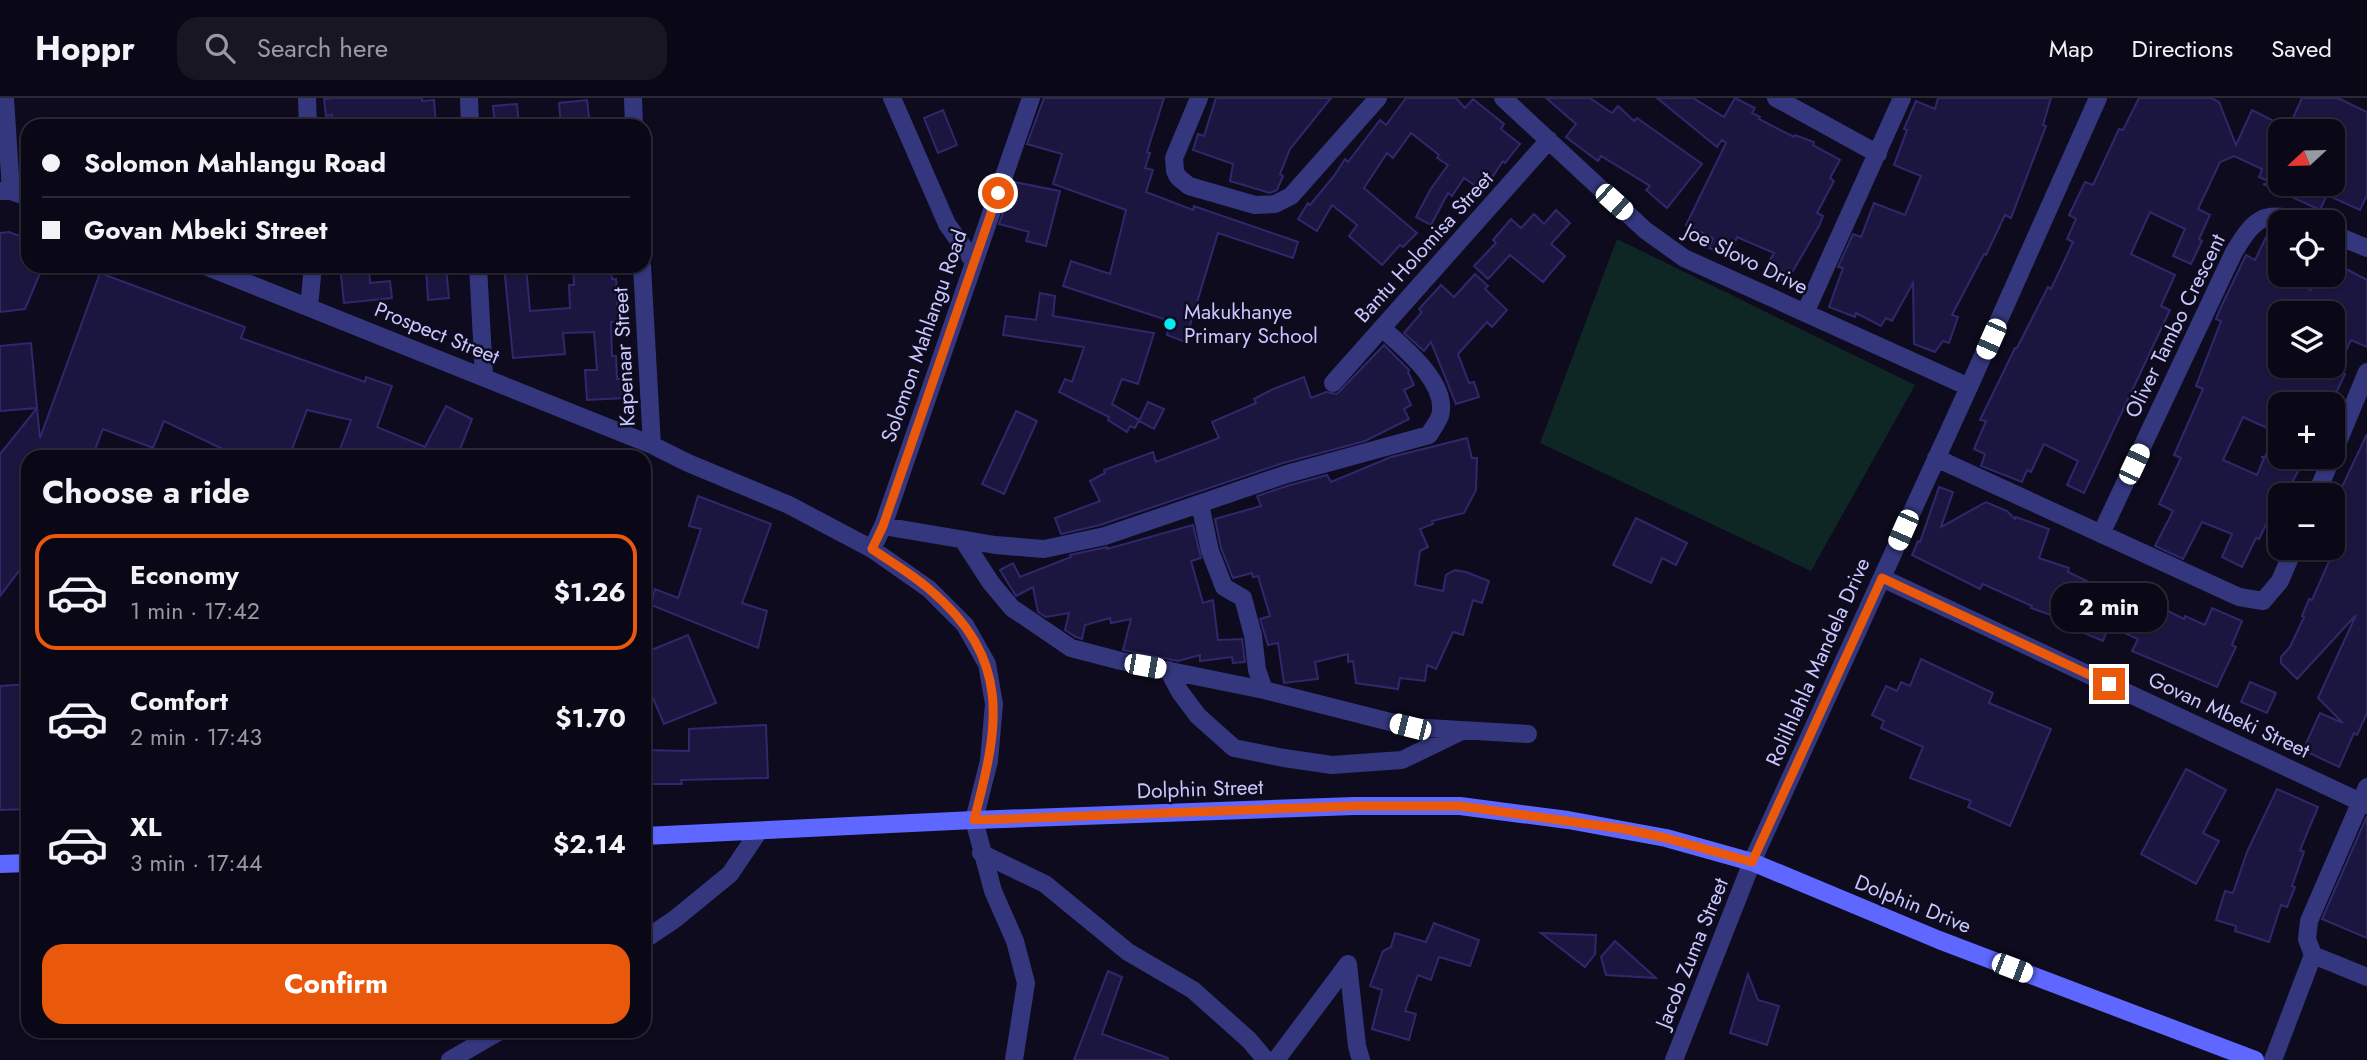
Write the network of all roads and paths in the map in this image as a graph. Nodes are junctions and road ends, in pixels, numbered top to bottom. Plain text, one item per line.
1 (5, 98) edge
2 (307, 98) edge
3 (468, 98) edge
4 (633, 98) edge
5 (892, 98) edge
6 (1031, 98) edge
7 (1199, 98) edge
8 (1378, 98) edge
9 (1503, 98) edge
10 (1776, 98) edge
11 (1902, 98) edge
12 (2098, 98) edge
13 (308, 119) edge
14 (470, 119) edge
15 (634, 119) edge
16 (1549, 140) junction
17 (1878, 154) junction
18 (13, 193) edge
19 (2268, 216) edge
20 (2345, 239) edge
21 (2367, 248) edge
22 (974, 262) junction
23 (223, 273) edge
24 (312, 273) edge
25 (478, 273) edge
26 (642, 273) edge
27 (309, 307) junction
28 (1805, 313) junction
29 (1382, 328) junction
30 (2367, 372) edge
31 (484, 376) junction
32 (1333, 383) dead end
33 (1969, 387) junction
34 (2345, 425) edge
35 (652, 445) junction
36 (1936, 458) junction
37 (1200, 503) junction
38 (883, 526) junction
39 (2101, 534) junction
40 (963, 540) junction
41 (872, 549) junction
42 (2289, 560) edge
43 (1882, 578) junction
44 (1168, 670) junction
45 (1264, 690) junction
46 (1463, 730) junction
47 (1528, 734) dead end
48 (2365, 798) edge
49 (974, 820) junction
50 (760, 831) junction
51 (651, 836) edge
52 (981, 853) junction
53 (1752, 862) junction
54 (21, 863) edge
55 (0, 864) edge
56 (651, 935) edge
57 (2313, 954) junction
58 (2367, 977) edge
59 (488, 1038) edge
60 (450, 1060) edge
61 (1014, 1060) edge
62 (1266, 1060) edge
63 (1276, 1060) edge
64 (1361, 1060) edge
65 (1674, 1060) edge
66 (2255, 1060) edge
67 (2273, 1060) edge

1 - 18 street
2 - 13 street
3 - 14 street
4 - 15 street
5 - 22 street
6 - 22 street, Solomon Mahlangu Road
7 - 8 street
9 - 16 street, Joe Slovo Drive
10 - 17 street
11 - 17 street
12 - 33 street, Rolilhlahla Mandela Drive
16 - 28 street, Joe Slovo Drive
16 - 29 street, Bantu Holomisa Street
17 - 28 street
19 - 39 street, Oliver Tambo Crescent
20 - 21 street
22 - 38 street, Solomon Mahlangu Road
23 - 27 street, Prospect Street
24 - 27 street
25 - 31 street
26 - 35 street, Kapenaar Street
27 - 31 street, Prospect Street
28 - 33 street, Joe Slovo Drive
29 - 32 street, Bantu Holomisa Street
29 - 37 street
30 - 34 street
31 - 35 street, Prospect Street
33 - 36 street, Rolilhlahla Mandela Drive
35 - 41 street, Prospect Street
36 - 39 street
36 - 43 street, Rolilhlahla Mandela Drive
37 - 40 street
37 - 45 street
38 - 40 street
38 - 41 street, Solomon Mahlangu Road
39 - 42 street
40 - 44 street
41 - 49 street, Prospect Street
43 - 48 street, Govan Mbeki Street
43 - 53 street, Rolilhlahla Mandela Drive
44 - 45 street
44 - 46 street
45 - 46 street
46 - 47 street
48 - 57 street
49 - 50 street, Dolphin Street
49 - 52 street
49 - 53 street, Dolphin Street
50 - 51 street, Dolphin Street
50 - 56 street
52 - 61 street
52 - 62 street
53 - 65 street, Jacob Zuma Street
53 - 66 street, Dolphin Drive
54 - 55 street
57 - 58 street
57 - 67 street
59 - 60 street
63 - 64 street

